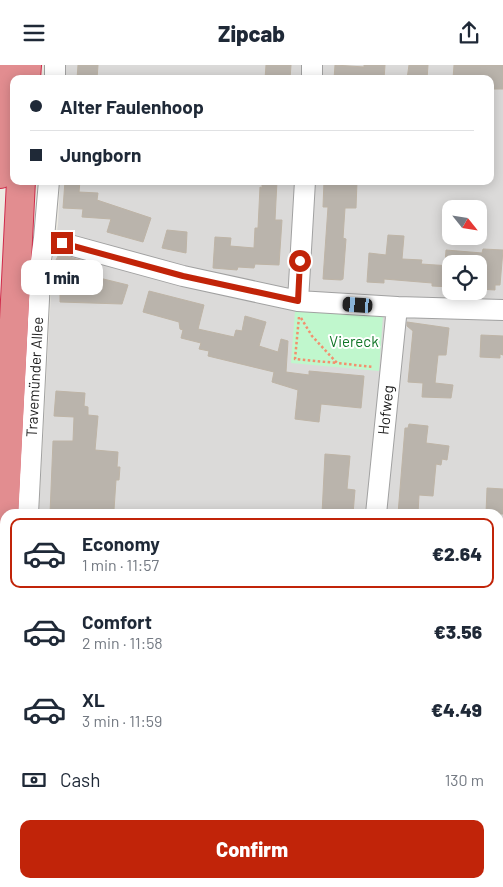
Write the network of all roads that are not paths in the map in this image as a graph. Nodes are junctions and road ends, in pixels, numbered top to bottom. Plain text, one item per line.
1 (6, 65) edge
2 (0, 174) edge
3 (21, 185) edge
4 (49, 185) edge
5 (305, 185) edge
6 (44, 238) junction
7 (298, 301) junction
8 (397, 307) junction
9 (503, 310) edge
10 (4, 509) edge
11 (28, 509) edge
12 (377, 509) edge

1 - 2 highway
3 - 10 highway, Travemünder Allee
4 - 6 street, Travemünder Allee
5 - 7 street
6 - 7 street
6 - 11 street, Travemünder Allee
7 - 8 street
8 - 9 street
8 - 12 street, Hofweg

